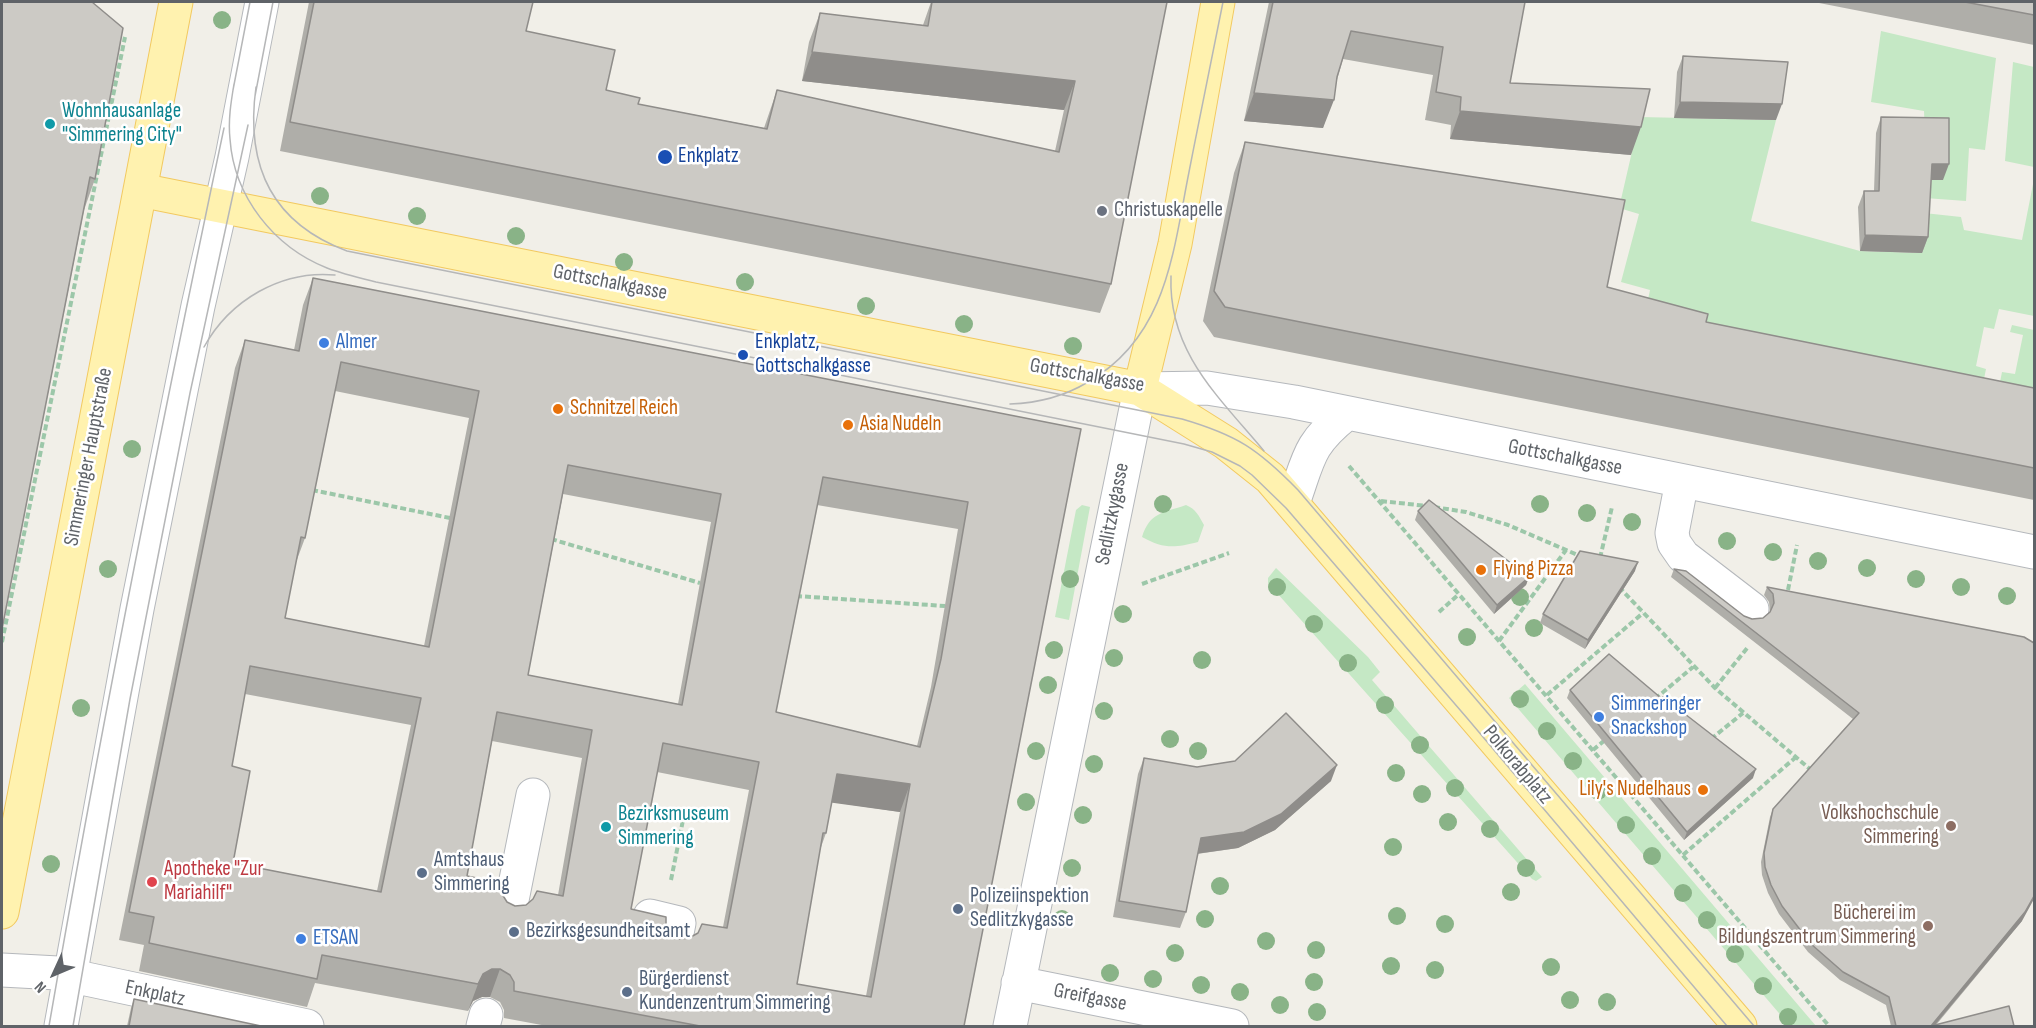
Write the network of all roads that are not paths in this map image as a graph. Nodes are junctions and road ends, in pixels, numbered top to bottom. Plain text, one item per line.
1 (176, 2) edge
2 (262, 2) edge
3 (1218, 2) edge
4 (141, 190) junction
5 (220, 206) junction
6 (1140, 389) junction
7 (1346, 414) junction
8 (1682, 481) junction
9 (1293, 503) junction
10 (2034, 552) edge
11 (1752, 609) dead end
12 (533, 795) dead end
13 (2, 912) edge
14 (509, 915) edge
15 (2, 970) edge
16 (70, 976) junction
17 (1018, 983) junction
18 (61, 1026) edge
19 (307, 1026) edge
20 (1010, 1026) edge
21 (1232, 1026) edge
22 (1740, 1026) edge

1 - 4 main road, Simmeringer Hauptstraße
2 - 5 street
3 - 6 main road, Sedlitzkygasse
4 - 5 main road, Gottschalkgasse
4 - 13 main road, Simmeringer Hauptstraße
5 - 6 main road, Gottschalkgasse
5 - 16 street
6 - 7 street, Gottschalkgasse
6 - 9 main road, Polkorabplatz
6 - 17 street, Sedlitzkygasse
7 - 8 street, Gottschalkgasse
7 - 9 street
8 - 10 street, Gottschalkgasse
8 - 11 street
9 - 22 main road, Polkorabplatz
12 - 14 street
15 - 16 street, Enkplatz
16 - 18 street
16 - 19 street, Enkplatz
17 - 20 street, Sedlitzkygasse
17 - 21 street, Greifgasse

